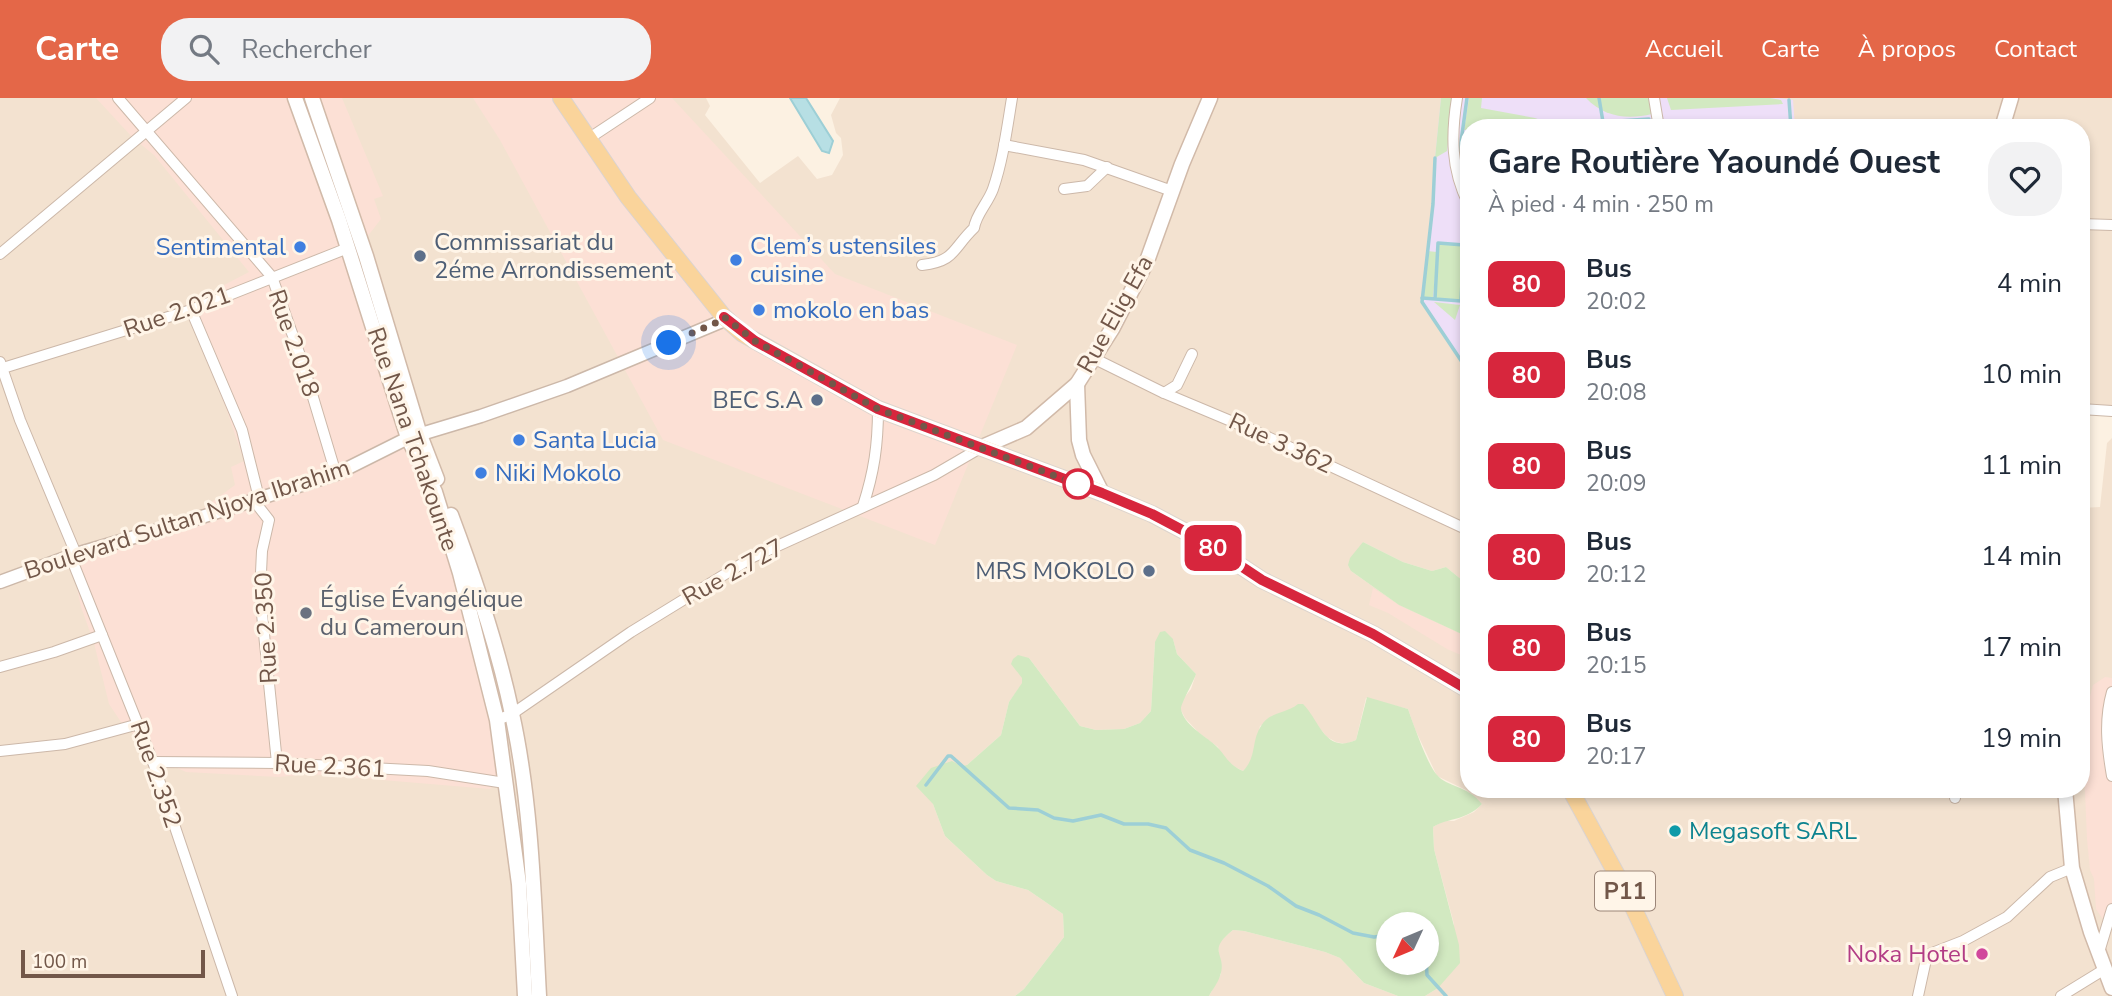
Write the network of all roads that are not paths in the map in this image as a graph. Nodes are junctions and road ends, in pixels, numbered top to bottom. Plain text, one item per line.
1 (118, 98) edge
2 (186, 98) edge
3 (295, 98) edge
4 (312, 98) edge
5 (561, 98) edge
6 (650, 98) edge
7 (1012, 98) edge
8 (1210, 98) edge
9 (1457, 98) edge
10 (1654, 98) edge
11 (2010, 99) edge
12 (1658, 119) edge
13 (2004, 119) edge
14 (147, 131) junction
15 (588, 139) junction
16 (1004, 145) junction
17 (1107, 167) junction
18 (1460, 182) edge
19 (1065, 189) dead end
20 (1172, 191) junction
21 (346, 218) junction
22 (2090, 224) edge
23 (2112, 225) edge
24 (348, 248) junction
25 (0, 254) edge
26 (922, 265) dead end
27 (272, 277) junction
28 (191, 310) junction
29 (724, 317) junction
30 (1192, 354) dead end
31 (1093, 358) junction
32 (1, 365) edge
33 (1077, 384) junction
34 (1164, 393) junction
35 (878, 409) junction
36 (2090, 410) edge
37 (2112, 411) edge
38 (414, 436) junction
39 (982, 447) junction
40 (336, 474) junction
41 (1102, 493) junction
42 (259, 498) junction
43 (863, 506) junction
44 (1460, 526) edge
45 (76, 554) junction
46 (460, 556) junction
47 (0, 582) edge
48 (102, 635) junction
49 (0, 667) edge
50 (1460, 685) edge
51 (2112, 692) edge
52 (512, 714) junction
53 (497, 720) junction
54 (139, 724) junction
55 (0, 751) edge
56 (153, 761) junction
57 (277, 763) junction
58 (2112, 776) edge
59 (505, 783) junction
60 (1575, 798) edge
61 (2066, 798) edge
62 (2072, 868) junction
63 (2112, 909) edge
64 (2099, 953) junction
65 (2105, 969) junction
66 (2112, 988) edge
67 (232, 996) edge
68 (525, 996) edge
69 (539, 996) edge
70 (1675, 996) edge
71 (1918, 996) edge
72 (2061, 996) edge

1 - 14 street, Rue 2.018
2 - 14 street
3 - 21 main road, Rue Nana Tchakounte
4 - 21 main road, Rue Nana Tchakounte
5 - 15 main road
6 - 15 street
7 - 16 street
8 - 20 main road, Rue Elig Efa
9 - 18 street
10 - 12 street
11 - 13 main road
14 - 25 street
14 - 27 street, Rue 2.018
15 - 29 main road
16 - 17 street
16 - 26 street
17 - 19 street
17 - 20 street
20 - 31 main road, Rue Elig Efa
21 - 24 main road, Rue Nana Tchakounte
21 - 38 main road, Rue Nana Tchakounte
22 - 23 street
24 - 27 street, Rue 2.021
24 - 38 main road, Rue Nana Tchakounte
27 - 28 street, Rue 2.021
27 - 40 street, Rue 2.018
28 - 32 street, Rue 2.021
28 - 42 street, Rue 2.350
29 - 35 main road
29 - 38 street, Boulevard Sultan Njoya Ibrahim
30 - 34 street
31 - 33 main road, Rue Elig Efa
31 - 34 street, Rue 3.362
32 - 45 street, Rue 2.352
33 - 39 main road, Rue Elig Efa
33 - 41 main road
34 - 44 street, Rue 3.362
35 - 39 main road
35 - 43 street
36 - 37 street
38 - 40 street, Boulevard Sultan Njoya Ibrahim
38 - 46 main road, Rue Nana Tchakounte
39 - 41 main road
39 - 43 street, Rue 2.727
40 - 42 street, Boulevard Sultan Njoya Ibrahim
41 - 50 main road
42 - 45 street, Boulevard Sultan Njoya Ibrahim
42 - 57 street, Rue 2.350
43 - 52 street, Rue 2.727
45 - 47 street, Boulevard Sultan Njoya Ibrahim
45 - 48 street, Rue 2.352
46 - 52 main road, Rue Nana Tchakounte
46 - 53 main road, Rue Nana Tchakounte
48 - 49 street
48 - 54 street, Rue 2.352
51 - 58 street
52 - 53 street, Rue 2.727
52 - 69 main road, Rue Nana Tchakounte
53 - 59 main road, Rue Nana Tchakounte
54 - 55 street
54 - 56 street, Rue 2.352
56 - 57 street, Rue 2.361
56 - 67 street, Rue 2.352
57 - 59 street, Rue 2.361
59 - 68 main road, Rue Nana Tchakounte
60 - 70 main road, P11
61 - 62 main road
62 - 64 main road
62 - 71 street
63 - 64 street
64 - 65 main road
65 - 66 main road
65 - 72 street

